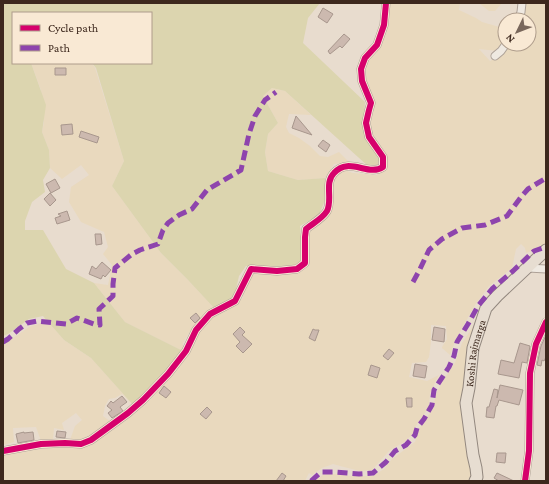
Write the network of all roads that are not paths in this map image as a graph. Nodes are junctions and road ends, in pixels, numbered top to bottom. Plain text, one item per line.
1 (386, 3) edge
2 (500, 52) edge
3 (495, 56) dead end
4 (546, 250) edge
5 (528, 268) junction
6 (546, 269) edge
7 (546, 322) edge
8 (3, 451) edge
9 (475, 481) edge
10 (525, 481) edge

1 - 8 street
2 - 3 street
4 - 5 main road, Koshi Rajmarga
5 - 6 street
5 - 9 main road, Koshi Rajmarga
7 - 10 street

